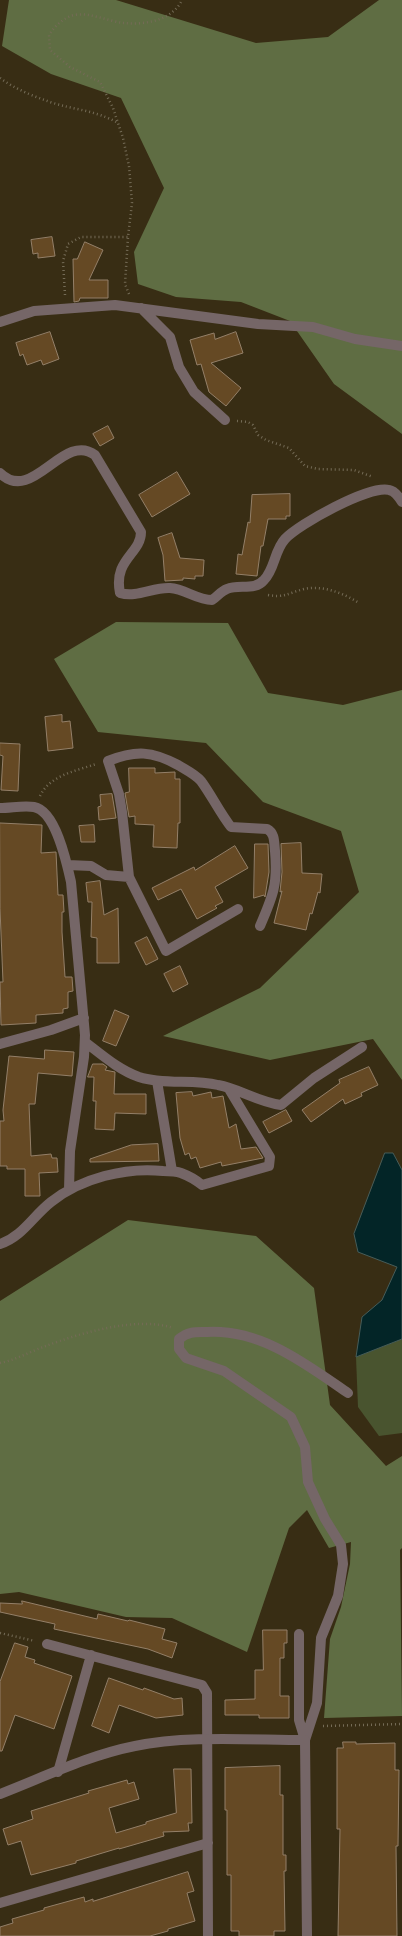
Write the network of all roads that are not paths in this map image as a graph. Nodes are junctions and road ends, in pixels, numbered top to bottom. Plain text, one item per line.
1 (141, 308) junction
2 (0, 322) edge
3 (402, 346) edge
4 (225, 420) road end
5 (0, 473) edge
6 (402, 502) edge
7 (0, 808) edge
8 (68, 865) junction
9 (129, 877) junction
10 (238, 909) dead end
11 (260, 926) dead end
12 (84, 1018) junction
13 (85, 1042) junction
14 (0, 1044) edge
15 (362, 1047) dead end
16 (157, 1080) junction
17 (229, 1089) junction
18 (172, 1171) junction
19 (69, 1190) junction
20 (0, 1244) edge
21 (348, 1393) dead end
22 (298, 1634) dead end
23 (47, 1644) road end
24 (91, 1655) junction
25 (208, 1740) junction
26 (305, 1740) junction
27 (58, 1772) junction
28 (0, 1794) edge
29 (208, 1843) junction
30 (0, 1903) edge
31 (208, 1936) edge
32 (307, 1936) edge

1 - 2 street
1 - 3 street
1 - 4 street
5 - 6 street
7 - 8 street
8 - 9 street
8 - 12 street
9 - 10 street
9 - 11 street
12 - 13 street
12 - 14 street
13 - 16 street
13 - 19 street
15 - 17 street
16 - 17 street
16 - 18 street
17 - 18 street
18 - 19 street
19 - 20 street
21 - 26 street
22 - 26 street
23 - 24 street
24 - 25 street
24 - 27 street
25 - 26 street
25 - 27 street
25 - 29 street
26 - 32 street
27 - 28 street
29 - 30 street
29 - 31 street

